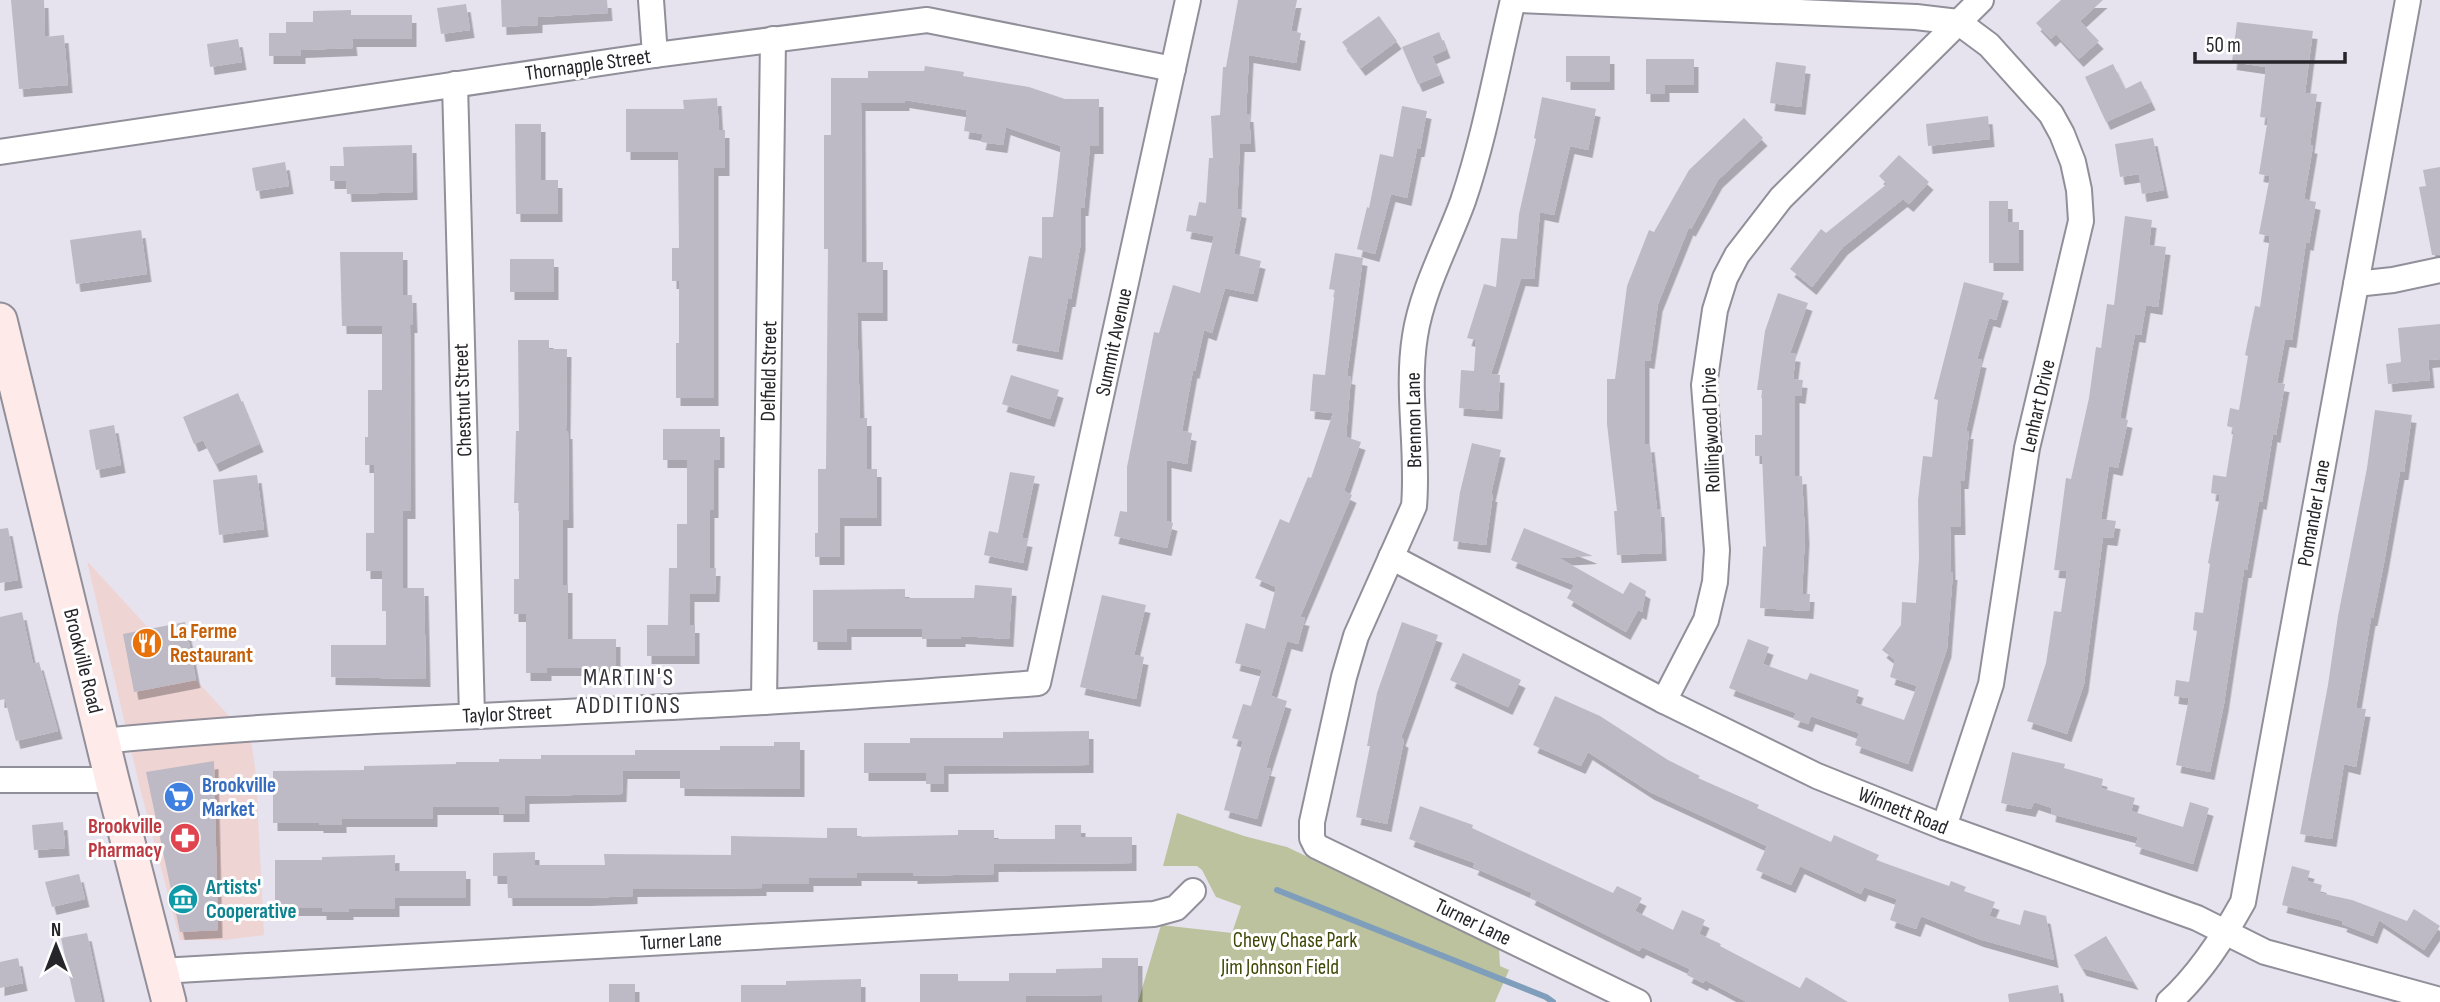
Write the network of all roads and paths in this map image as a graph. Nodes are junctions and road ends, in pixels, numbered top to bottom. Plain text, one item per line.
1 (651, 0) edge
2 (1188, 0) edge
3 (1513, 0) edge
4 (1520, 0) edge
5 (1981, 0) edge
6 (2409, 0) edge
7 (1958, 22) junction
8 (772, 39) junction
9 (655, 55) junction
10 (1174, 69) junction
11 (455, 84) junction
12 (0, 152) edge
13 (2440, 270) edge
14 (2357, 284) junction
15 (0, 320) edge
16 (1391, 557) junction
17 (1038, 683) joint
18 (1664, 701) junction
19 (764, 702) junction
20 (472, 716) junction
21 (102, 741) junction
22 (0, 780) edge
23 (112, 780) junction
24 (1944, 827) junction
25 (1312, 838) joint
26 (1194, 891) dead end
27 (2226, 933) junction
28 (165, 986) edge
29 (2440, 1000) edge
30 (1638, 1002) edge
31 (2169, 1002) edge

1 - 9 street
2 - 10 street, Summit Avenue
3 - 16 street, Brennon Lane
4 - 7 street
5 - 7 street, Rollingwood Drive
6 - 14 street, Pomander Lane
7 - 18 street, Rollingwood Drive
7 - 24 street, Lenhart Drive
8 - 9 street, Thornapple Street
8 - 10 street, Thornapple Street
8 - 19 street, Delfield Street
9 - 11 street, Thornapple Street
10 - 17 street, Summit Avenue
11 - 12 street, Thornapple Street
11 - 20 street, Chestnut Street
13 - 14 street
14 - 27 street, Pomander Lane
15 - 21 main road, Brookville Road
16 - 18 street, Winnett Road
16 - 25 street, Brennon Lane
17 - 19 street, Taylor Street
18 - 24 street, Winnett Road
19 - 20 street, Taylor Street
20 - 21 street, Taylor Street
21 - 23 main road, Brookville Road
22 - 23 street
23 - 28 main road, Brookville Road
24 - 27 street, Winnett Road
25 - 30 street, Turner Lane
26 - 28 street, Turner Lane
27 - 29 street, Winnett Road
27 - 31 street, Pomander Lane

